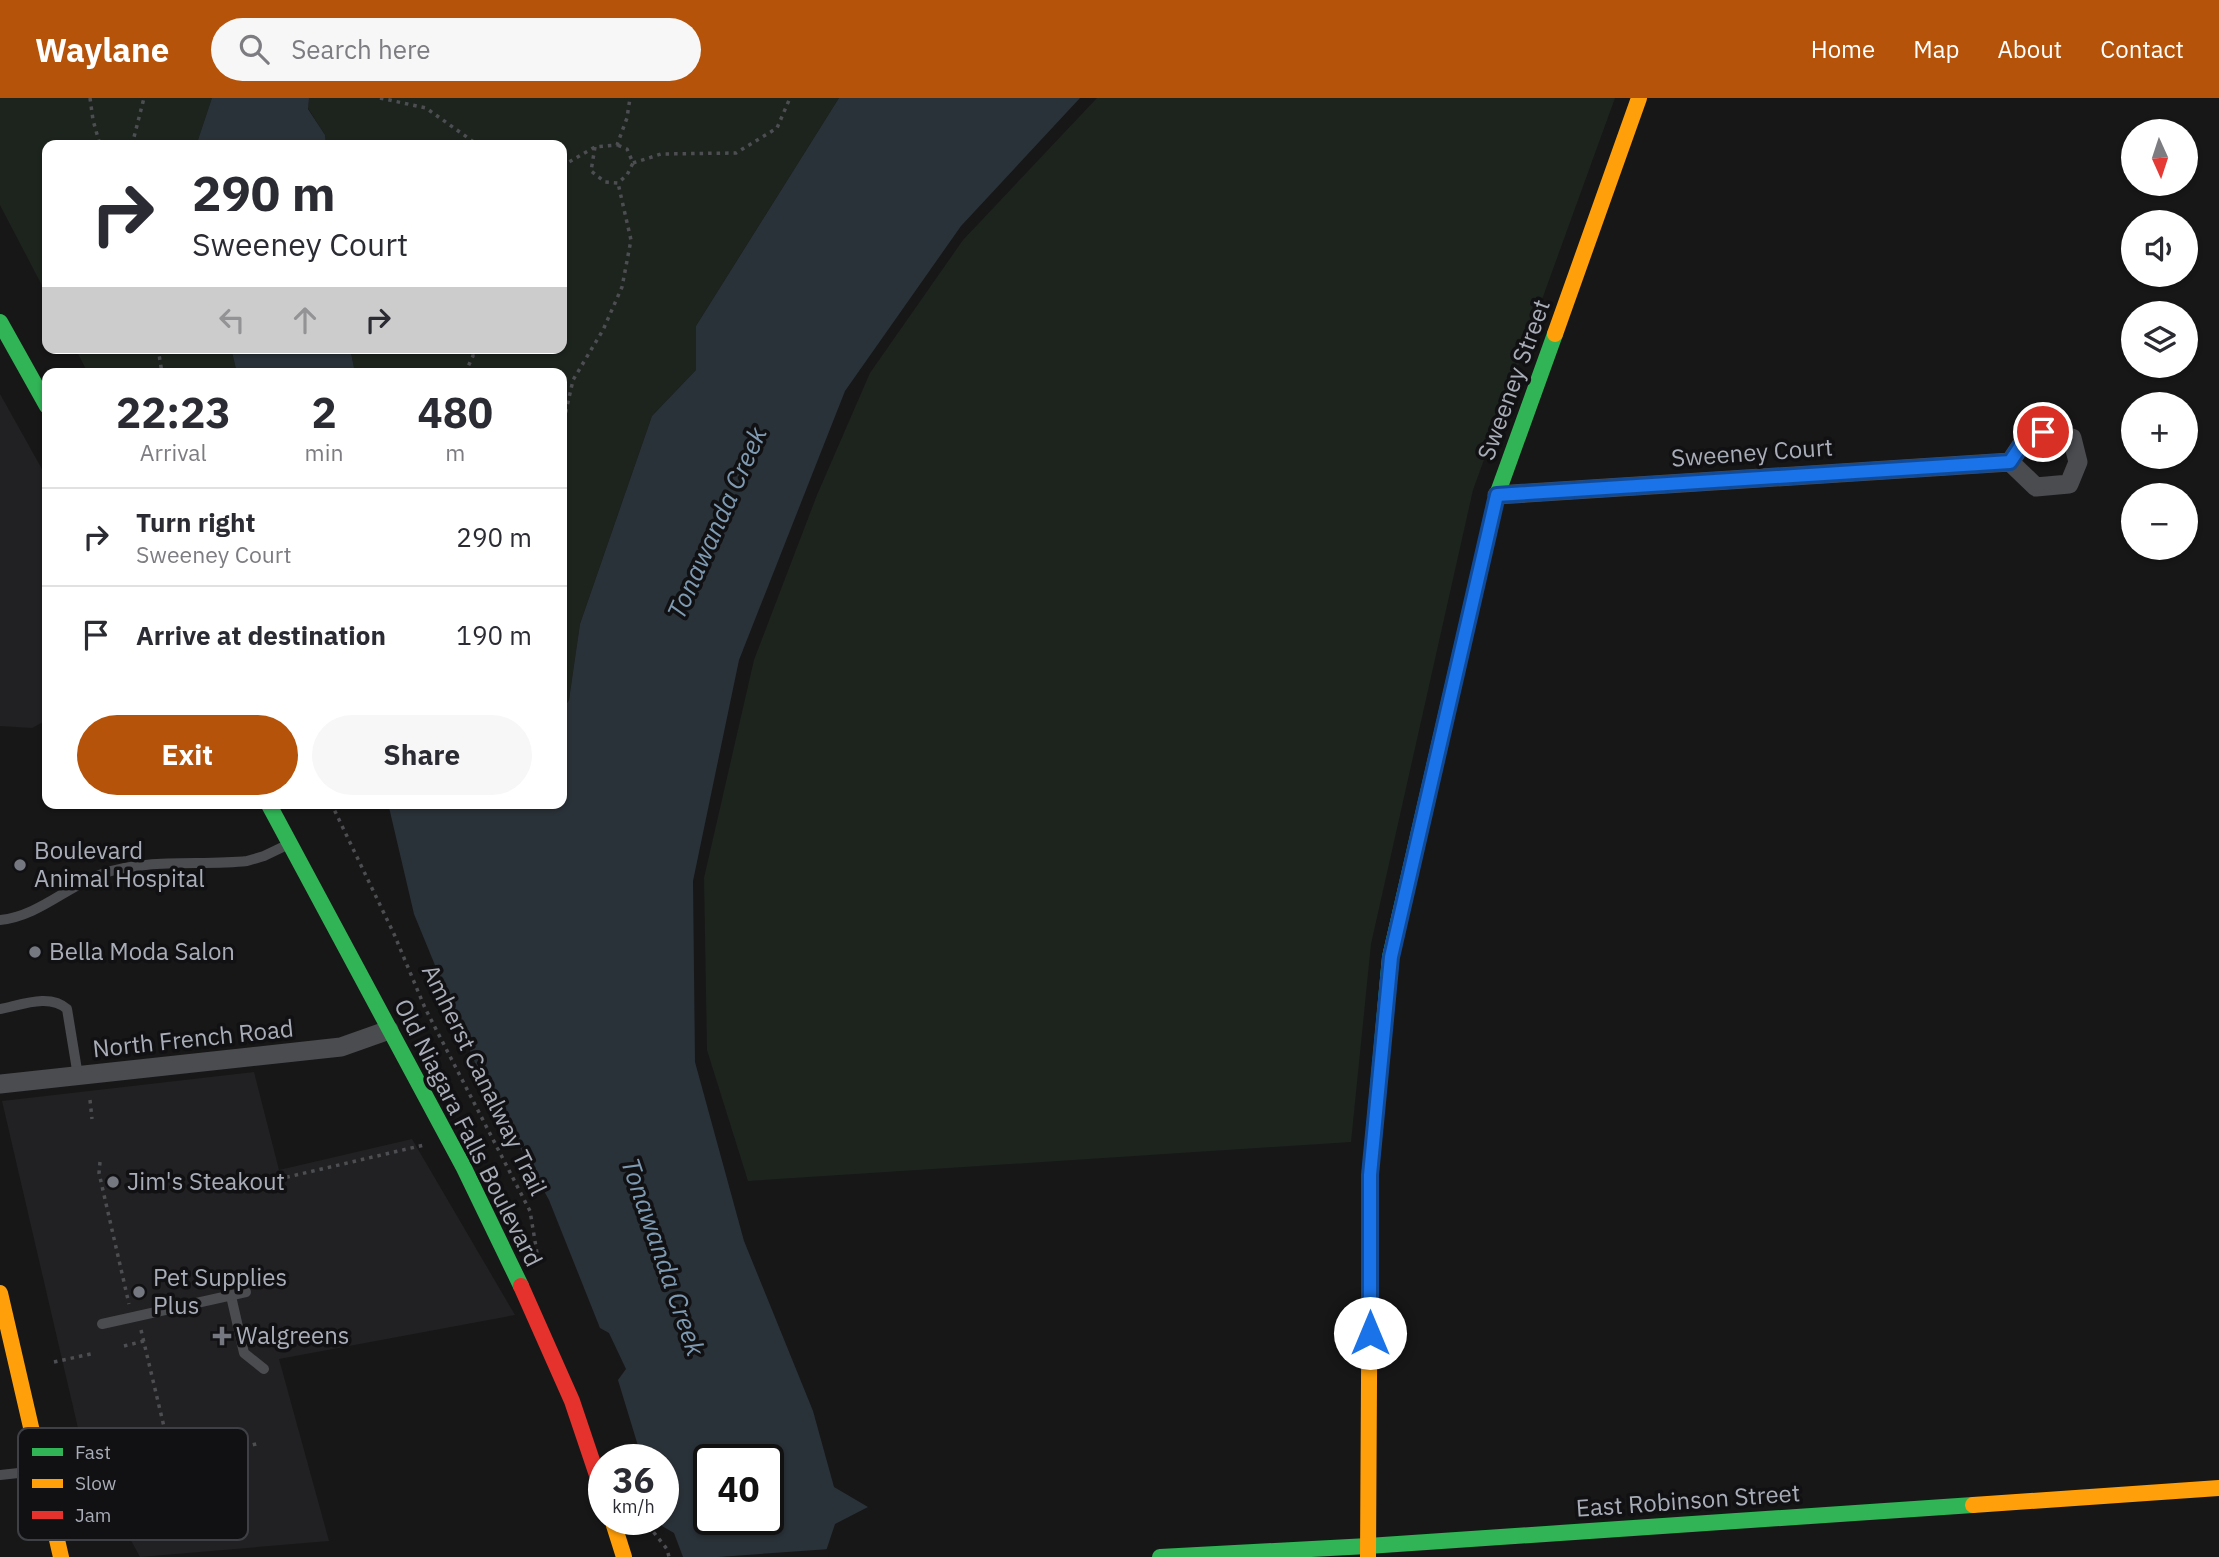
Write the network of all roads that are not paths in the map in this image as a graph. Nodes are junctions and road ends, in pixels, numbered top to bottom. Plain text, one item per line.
1 (1639, 98) edge
2 (0, 322) edge
3 (42, 397) edge
4 (2010, 462) dead end
5 (1497, 495) junction
6 (271, 809) edge
7 (289, 844) junction
8 (0, 920) edge
9 (0, 1009) edge
10 (389, 1030) junction
11 (78, 1076) junction
12 (0, 1084) edge
13 (246, 1292) dead end
14 (0, 1293) edge
15 (231, 1296) junction
16 (102, 1324) dead end
17 (264, 1369) dead end
18 (31, 1428) edge
19 (588, 1448) edge
20 (18, 1473) edge
21 (0, 1475) edge
22 (2219, 1488) edge
23 (616, 1535) edge
24 (1368, 1552) edge
25 (624, 1557) edge
26 (1160, 1557) edge

1 - 5 street, Sweeney Street
2 - 3 street
4 - 5 street, Sweeney Court
5 - 24 street, Sweeney Street
6 - 7 street, Old Niagara Falls Boulevard
7 - 8 lane
7 - 10 street, Old Niagara Falls Boulevard
9 - 11 lane
10 - 11 street, North French Road
10 - 19 street, Old Niagara Falls Boulevard
11 - 12 street, North French Road
13 - 15 lane
14 - 18 street
15 - 16 lane
15 - 17 lane
20 - 21 lane
22 - 24 street, East Robinson Street
23 - 25 street
24 - 26 street, East Robinson Street

